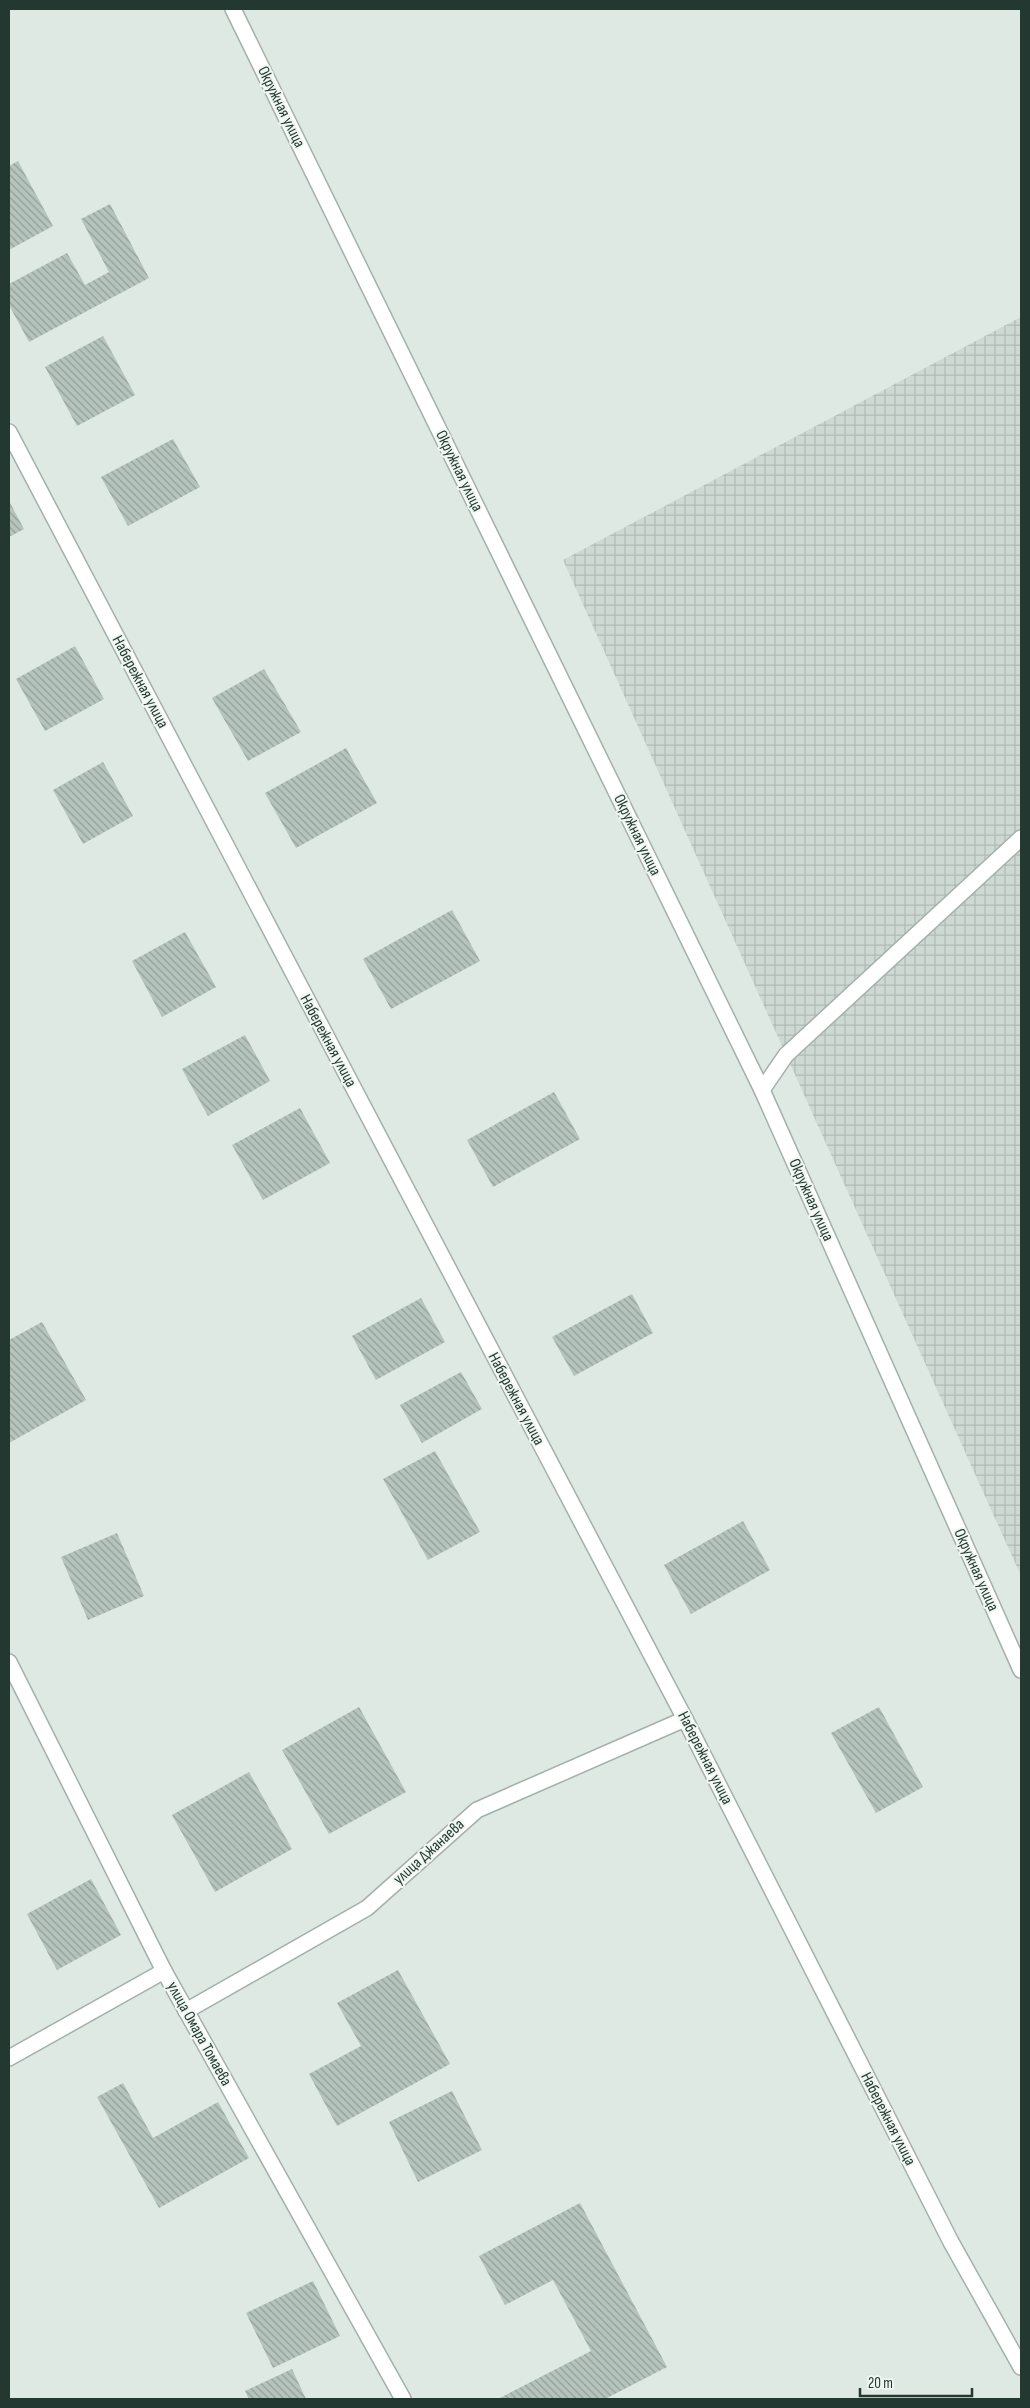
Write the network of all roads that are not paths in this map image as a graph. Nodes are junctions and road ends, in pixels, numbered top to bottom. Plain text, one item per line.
1 (232, 9) edge
2 (9, 432) edge
3 (1021, 838) edge
4 (762, 1090) junction
5 (9, 1662) edge
6 (1021, 1670) edge
7 (685, 1719) junction
8 (164, 1971) junction
9 (186, 2011) junction
10 (9, 2058) edge
11 (1021, 2367) edge
12 (403, 2399) edge

1 - 4 street, Окружная улица
2 - 7 street, Набережная улица
3 - 4 street
4 - 6 street, Окружная улица
5 - 8 street, улица Омара Томаева
7 - 9 street, улица Джанаева
7 - 11 street, Набережная улица
8 - 9 street, улица Омара Томаева
8 - 10 street
9 - 12 street, улица Омара Томаева

